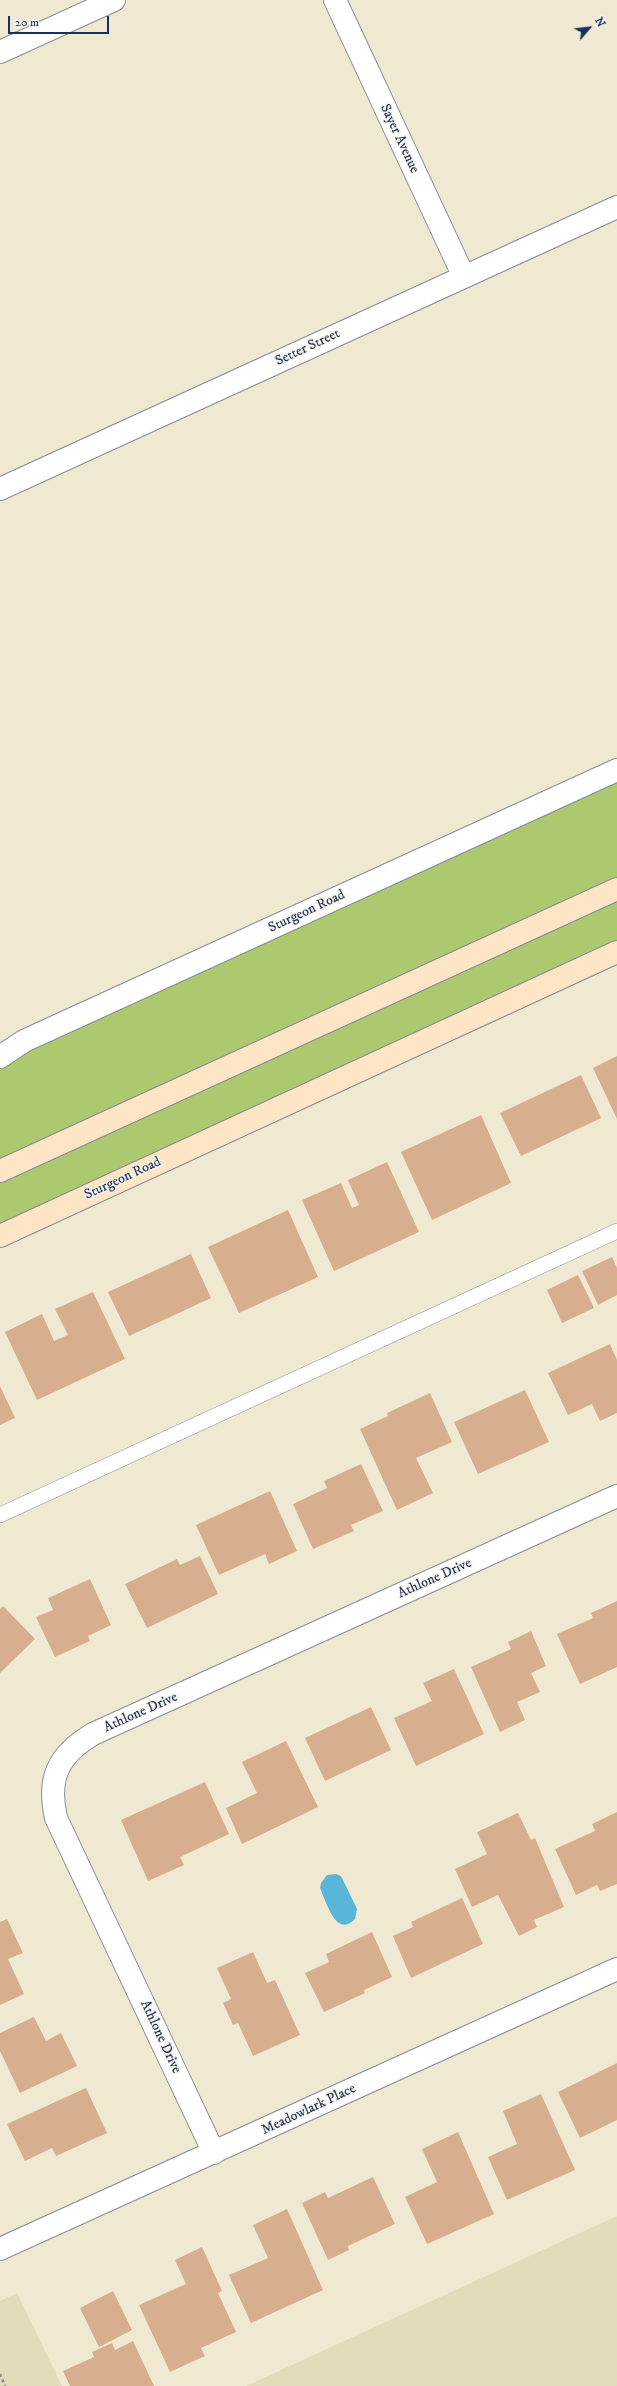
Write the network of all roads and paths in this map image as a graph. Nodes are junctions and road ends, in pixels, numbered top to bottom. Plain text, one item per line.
1 (114, 0) edge
2 (335, 0) edge
3 (0, 52) edge
4 (617, 207) edge
5 (464, 277) junction
6 (0, 489) edge
7 (617, 770) edge
8 (617, 889) edge
9 (617, 952) edge
10 (0, 1057) edge
11 (0, 1171) edge
12 (617, 1230) edge
13 (0, 1236) edge
14 (617, 1496) edge
15 (0, 1515) edge
16 (617, 1969) edge
17 (214, 2153) junction
18 (0, 2249) edge
19 (0, 2374) edge
20 (5, 2386) edge

1 - 3 street
2 - 5 street, Sayer Avenue
4 - 5 street, Setter Street
5 - 6 street, Setter Street
7 - 10 street, Sturgeon Road
8 - 11 main road
9 - 13 main road, Sturgeon Road
12 - 15 lane
14 - 17 street, Athlone Drive
16 - 17 street, Meadowlark Place
17 - 18 street, Meadowlark Place
19 - 20 path

